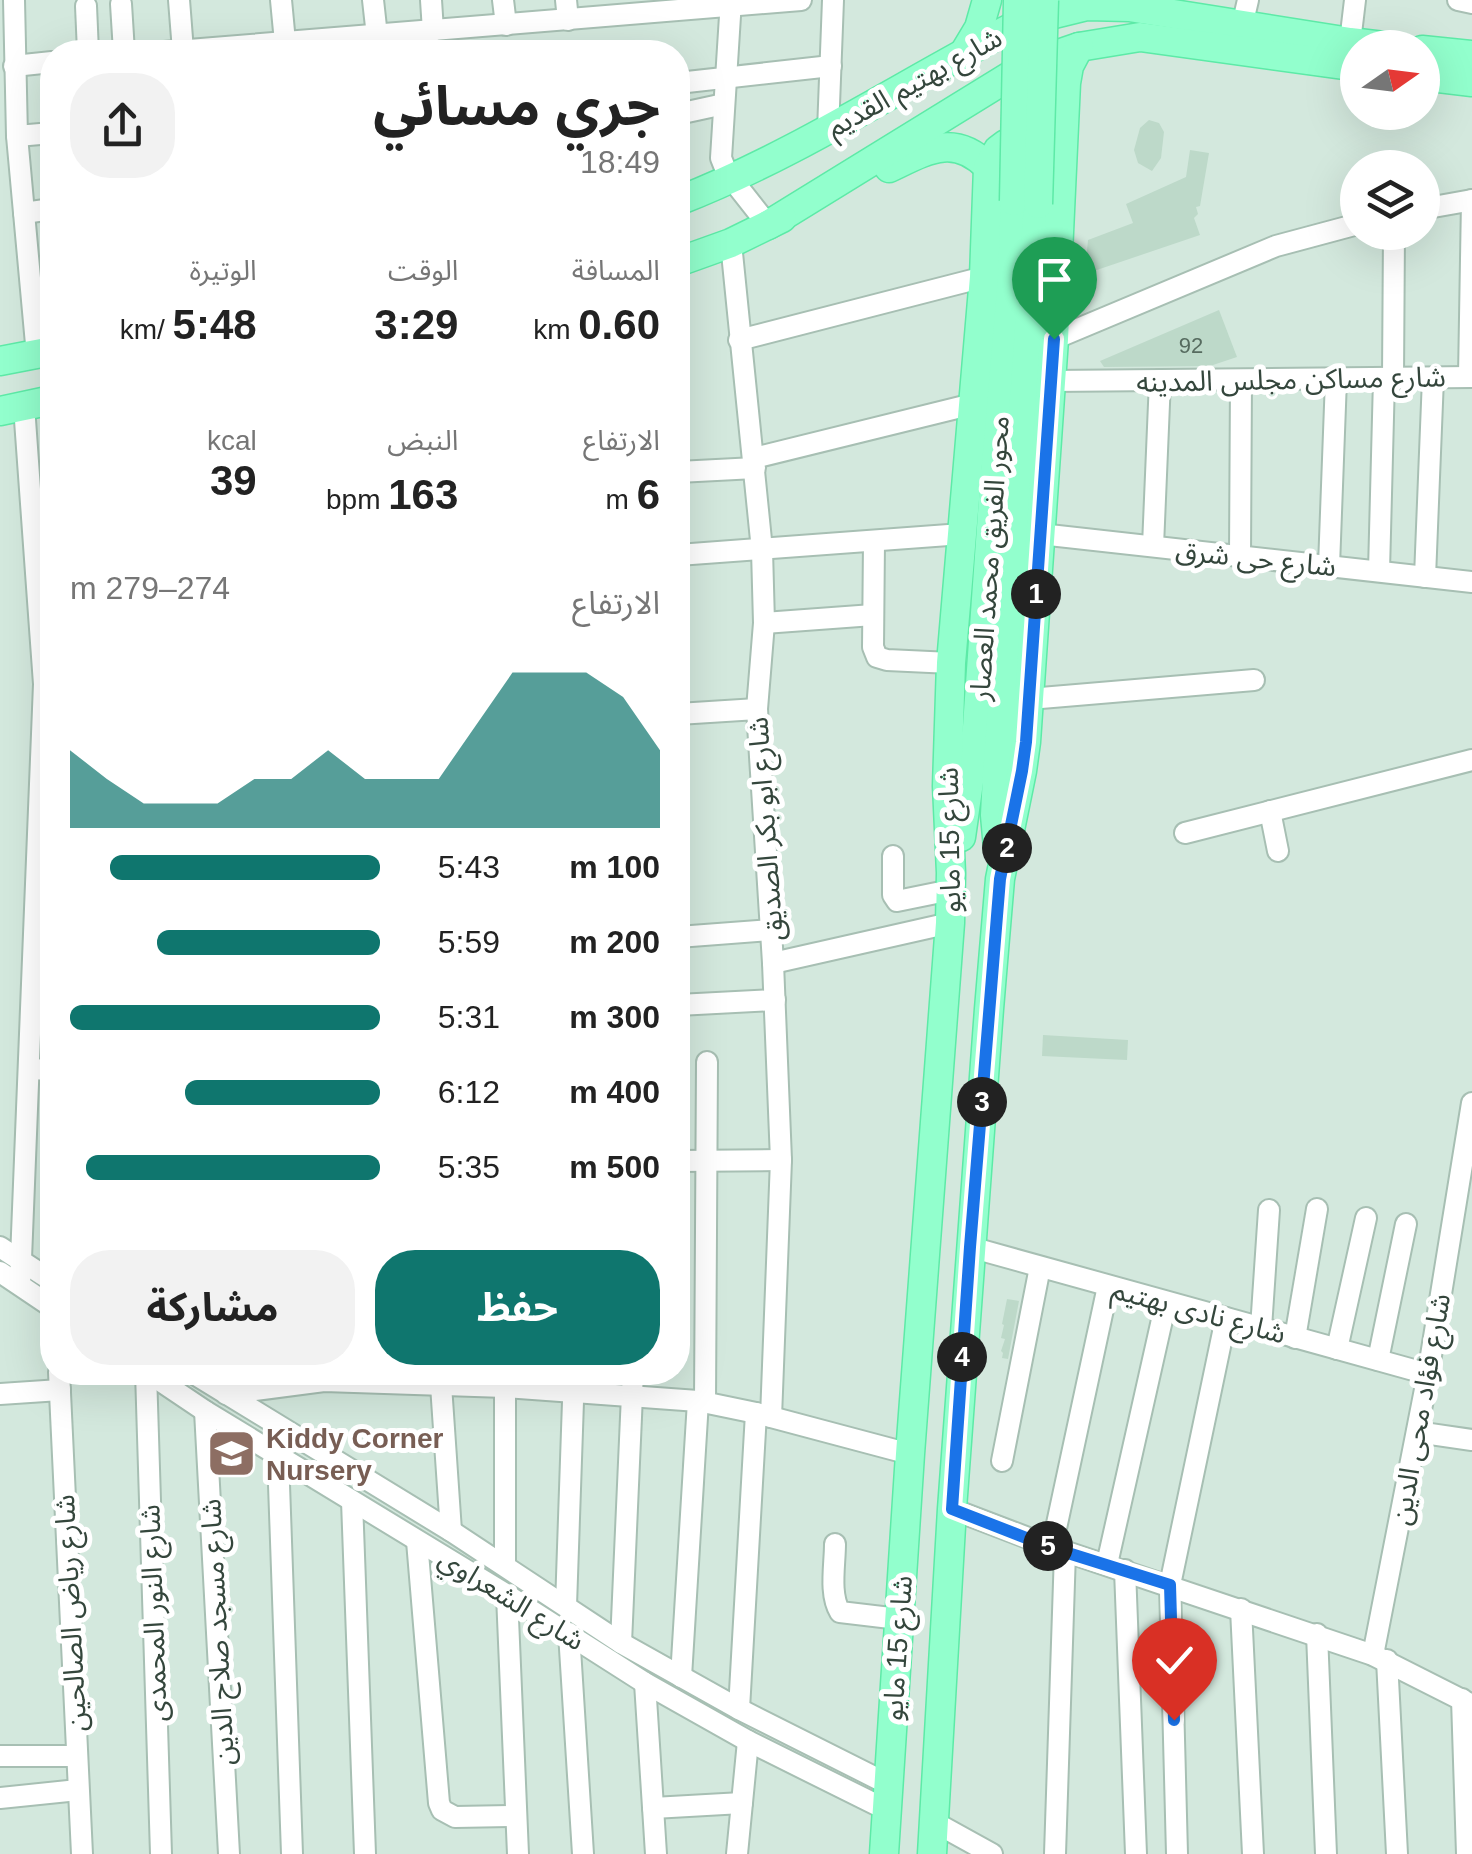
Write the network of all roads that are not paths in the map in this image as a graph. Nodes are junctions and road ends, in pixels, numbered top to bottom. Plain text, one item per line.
1 (14, 0) edge
2 (179, 0) edge
3 (281, 0) edge
4 (374, 0) edge
5 (432, 0) edge
6 (503, 0) edge
7 (801, 0) edge
8 (833, 0) edge
9 (987, 0) edge
10 (1018, 0) edge
11 (1044, 0) edge
12 (1355, 0) edge
13 (1458, 0) edge
14 (1084, 3) edge
15 (1472, 3) edge
16 (122, 4) dead end
17 (731, 4) edge
18 (86, 6) dead end
19 (631, 8) edge
20 (567, 10) edge
21 (1245, 13) edge
22 (506, 25) junction
23 (1354, 30) edge
24 (434, 31) junction
25 (377, 36) junction
26 (87, 40) edge
27 (124, 40) edge
28 (175, 40) edge
29 (285, 40) edge
30 (316, 40) edge
31 (1078, 46) junction
32 (1340, 49) edge
33 (1440, 52) edge
34 (964, 53) junction
35 (1340, 53) edge
36 (1472, 55) edge
37 (40, 63) edge
38 (14, 66) junction
39 (830, 66) junction
40 (1440, 78) edge
41 (726, 80) junction
42 (1472, 82) edge
43 (690, 83) edge
44 (724, 104) junction
45 (690, 111) edge
46 (828, 131) junction
47 (40, 134) edge
48 (18, 136) junction
49 (988, 167) junction
50 (1060, 170) junction
51 (732, 180) junction
52 (690, 196) edge
53 (1472, 200) edge
54 (1440, 206) edge
55 (40, 211) edge
56 (24, 213) junction
57 (768, 224) junction
58 (1340, 229) edge
59 (730, 243) junction
60 (1393, 250) edge
61 (690, 258) edge
62 (984, 277) junction
63 (40, 320) edge
64 (1054, 339) junction
65 (740, 340) junction
66 (40, 354) edge
67 (0, 361) edge
68 (1471, 377) edge
69 (1388, 378) junction
70 (1434, 378) junction
71 (1336, 379) junction
72 (1160, 380) junction
73 (1241, 380) junction
74 (1051, 382) junction
75 (40, 402) edge
76 (973, 404) junction
77 (12, 408) edge
78 (754, 463) junction
79 (690, 471) edge
80 (962, 534) junction
81 (1040, 534) junction
82 (874, 542) junction
83 (1153, 546) junction
84 (762, 550) junction
85 (690, 554) edge
86 (1240, 556) junction
87 (1329, 566) junction
88 (1378, 572) junction
89 (1425, 576) junction
90 (1472, 580) edge
91 (873, 615) junction
92 (764, 623) junction
93 (40, 650) edge
94 (951, 663) junction
95 (1254, 680) dead end
96 (1029, 699) junction
97 (757, 710) junction
98 (690, 713) edge
99 (1472, 760) edge
100 (1270, 811) junction
101 (1185, 833) dead end
102 (1278, 851) dead end
103 (893, 856) dead end
104 (1000, 879) junction
105 (951, 882) junction
106 (950, 923) junction
107 (770, 930) junction
108 (690, 936) edge
109 (773, 963) junction
110 (40, 990) edge
111 (775, 1000) junction
112 (690, 1004) edge
113 (708, 1062) dead end
114 (30, 1069) junction
115 (40, 1069) edge
116 (1472, 1103) edge
117 (708, 1160) junction
118 (781, 1160) junction
119 (690, 1161) edge
120 (1317, 1209) dead end
121 (1269, 1210) dead end
122 (1366, 1218) dead end
123 (1406, 1224) dead end
124 (0, 1246) edge
125 (970, 1247) junction
126 (21, 1259) junction
127 (1040, 1268) junction
128 (0, 1272) edge
129 (40, 1273) edge
130 (20, 1284) junction
131 (1108, 1286) junction
132 (40, 1299) edge
133 (1166, 1302) junction
134 (1226, 1318) junction
135 (1261, 1328) junction
136 (1295, 1338) junction
137 (1337, 1349) junction
138 (1378, 1360) junction
139 (1428, 1374) junction
140 (41, 1385) edge
141 (59, 1385) edge
142 (146, 1385) edge
143 (166, 1385) edge
144 (442, 1385) edge
145 (505, 1385) edge
146 (574, 1385) edge
147 (586, 1385) edge
148 (632, 1385) edge
149 (233, 1386) edge
150 (0, 1394) edge
151 (632, 1397) junction
152 (702, 1401) junction
153 (205, 1411) junction
154 (763, 1415) junction
155 (1417, 1432) junction
156 (1472, 1440) edge
157 (910, 1454) junction
158 (278, 1456) junction
159 (1002, 1461) dead end
160 (352, 1501) junction
161 (952, 1509) junction
162 (450, 1530) junction
163 (417, 1541) junction
164 (835, 1544) dead end
165 (1059, 1550) junction
166 (505, 1565) junction
167 (1116, 1567) junction
168 (1170, 1585) junction
169 (507, 1595) junction
170 (566, 1606) junction
171 (1241, 1609) junction
172 (900, 1618) junction
173 (568, 1633) junction
174 (1317, 1634) junction
175 (621, 1642) junction
176 (1380, 1657) junction
177 (681, 1677) junction
178 (645, 1683) junction
179 (1467, 1702) edge
180 (739, 1709) junction
181 (748, 1742) junction
182 (0, 1756) edge
183 (77, 1756) junction
184 (78, 1790) junction
185 (888, 1797) junction
186 (0, 1798) edge
187 (742, 1803) junction
188 (653, 1808) junction
189 (516, 1816) junction
190 (936, 1844) edge
191 (82, 1854) edge
192 (161, 1854) edge
193 (229, 1854) edge
194 (292, 1854) edge
195 (365, 1854) edge
196 (518, 1854) edge
197 (583, 1854) edge
198 (656, 1854) edge
199 (737, 1854) edge
200 (884, 1854) edge
201 (992, 1854) edge
202 (1054, 1854) edge
203 (1136, 1854) edge
204 (1176, 1854) edge
205 (1253, 1854) edge
206 (1326, 1854) edge
207 (1397, 1854) edge
208 (1467, 1854) edge

1 - 38 street
2 - 28 street
3 - 29 street
4 - 25 street
5 - 24 street
6 - 22 street
7 - 17 street
8 - 39 street
9 - 34 main road
10 - 105 main road, محور الفريق محمد العصار, bridge
11 - 104 main road, محور الفريق محمد العصار, bridge
12 - 23 street
13 - 15 street
14 - 21 main road, شارع بهتيم القديم
14 - 34 main road, شارع بهتيم القديم
16 - 27 street
17 - 19 street
17 - 41 street
18 - 26 street
19 - 20 street
20 - 22 street
21 - 32 main road, شارع بهتيم القديم
22 - 24 street
24 - 25 street
25 - 30 street
31 - 35 main road, شارع بهتيم القديم
31 - 50 main road, شارع 15 مايو
31 - 57 main road, شارع بهتيم القديم
33 - 36 main road
34 - 46 main road, شارع بهتيم القديم
37 - 38 street
38 - 48 street
39 - 41 street
39 - 46 street
40 - 42 main road
41 - 43 street
41 - 44 street
44 - 45 street
44 - 51 street
46 - 51 main road, شارع بهتيم القديم
47 - 48 street
48 - 56 street
49 - 50 main road
49 - 57 main road
49 - 62 main road, شارع 15 مايو
50 - 64 main road, شارع 15 مايو
51 - 52 main road
51 - 57 street
53 - 54 street
53 - 68 street
55 - 56 street
56 - 63 street
57 - 59 main road
58 - 64 street
59 - 61 main road
59 - 65 street, شارع ابو بكر الصديق
60 - 69 street
62 - 65 street
62 - 76 main road, شارع 15 مايو
64 - 74 main road, شارع 15 مايو
65 - 78 street, شارع ابو بكر الصديق
66 - 67 main road
68 - 70 street, شارع مساكن مجلس المدينه
69 - 70 street, شارع مساكن مجلس المدينه
69 - 71 street, شارع مساكن مجلس المدينه
69 - 88 street
70 - 89 street
71 - 73 street, شارع مساكن مجلس المدينه
71 - 87 street
72 - 73 street, شارع مساكن مجلس المدينه
72 - 74 street, شارع مساكن مجلس المدينه
72 - 83 street
73 - 86 street
74 - 81 main road, شارع 15 مايو
75 - 77 main road
76 - 78 street
76 - 80 main road, شارع 15 مايو
77 - 93 street
78 - 79 street
78 - 84 street, شارع ابو بكر الصديق
80 - 82 street
80 - 94 main road, شارع 15 مايو
81 - 83 street, شارع حى شرق
81 - 96 main road, شارع 15 مايو
82 - 84 street
82 - 91 street
83 - 86 street, شارع حى شرق
84 - 85 street
84 - 92 street, شارع ابو بكر الصديق
86 - 87 street, شارع حى شرق
87 - 88 street, شارع حى شرق
88 - 89 street, شارع حى شرق
89 - 90 street, شارع حى شرق
91 - 92 street
91 - 94 street
92 - 97 street, شارع ابو بكر الصديق
94 - 105 main road, شارع 15 مايو
95 - 96 street
96 - 104 main road, شارع 15 مايو
97 - 98 street
97 - 107 street, شارع ابو بكر الصديق
99 - 100 street
100 - 101 street
100 - 102 street
103 - 105 street
104 - 125 main road, شارع 15 مايو
105 - 106 main road, شارع 15 مايو
106 - 109 street
106 - 157 main road, شارع 15 مايو
107 - 108 street
107 - 109 street, شارع ابو بكر الصديق
109 - 111 street, شارع ابو بكر الصديق
110 - 114 street
111 - 112 street
111 - 118 street, شارع ابو بكر الصديق
113 - 117 street
114 - 115 street
114 - 126 street
116 - 139 street, شارع فؤاد محى الدين
117 - 118 street
117 - 119 street
117 - 152 street
118 - 154 street, شارع ابو بكر الصديق
120 - 136 street
121 - 135 street
122 - 137 street
123 - 138 street
124 - 126 street
125 - 127 street, شارع نادى بهتيم
125 - 161 main road, شارع 15 مايو
126 - 129 street
126 - 130 street
127 - 131 street, شارع نادى بهتيم
127 - 159 street
128 - 130 street
130 - 132 street
131 - 133 street, شارع نادى بهتيم
131 - 165 street
133 - 134 street, شارع نادى بهتيم
133 - 167 street
134 - 135 street, شارع نادى بهتيم
134 - 168 street
135 - 136 street, شارع نادى بهتيم
136 - 137 street, شارع نادى بهتيم
137 - 138 street, شارع نادى بهتيم
138 - 139 street, شارع نادى بهتيم
139 - 155 street, شارع فؤاد محى الدين
140 - 150 street
141 - 183 street, شارع رياض الصالحين
142 - 192 street, شارع النور المحمدى
143 - 153 street, شارع الشعراوي
144 - 162 street
145 - 166 street
146 - 170 street
147 - 151 street
148 - 151 street
149 - 162 street, شارع الشعراوي
151 - 152 street
151 - 175 street
152 - 154 street
152 - 177 street
153 - 158 street, شارع الشعراوي
153 - 193 street, شارع مسجد صلاح الدين
154 - 157 street
154 - 180 street, شارع ابو بكر الصديق
155 - 156 street
155 - 176 street, شارع فؤاد محى الدين
157 - 172 main road, شارع 15 مايو
158 - 160 street, شارع الشعراوي
158 - 194 street
160 - 163 street, شارع الشعراوي
160 - 195 street
161 - 165 street
161 - 190 main road, شارع 15 مايو
162 - 166 street, شارع الشعراوي
163 - 169 street, شارع الشعراوي
163 - 189 street
164 - 172 street
165 - 167 street
165 - 202 street
166 - 170 street, شارع الشعراوي
167 - 168 street
167 - 203 street
168 - 171 street
168 - 204 street
169 - 173 street, شارع الشعراوي
169 - 189 street
170 - 175 street, شارع الشعراوي
171 - 174 street
171 - 205 street
172 - 185 main road, شارع 15 مايو
173 - 178 street, شارع الشعراوي
173 - 197 street
174 - 176 street
174 - 206 street
175 - 177 street, شارع الشعراوي
176 - 179 street
176 - 207 street, شارع فؤاد محى الدين
177 - 180 street, شارع الشعراوي
178 - 181 street, شارع الشعراوي
178 - 188 street
179 - 208 street
180 - 185 street, شارع الشعراوي
181 - 185 street, شارع الشعراوي
181 - 187 street
182 - 183 street
183 - 184 street, شارع رياض الصالحين
184 - 186 street
184 - 191 street, شارع رياض الصالحين
185 - 200 main road, شارع 15 مايو
187 - 188 street
187 - 199 street
188 - 198 street
189 - 196 street
190 - 201 street

